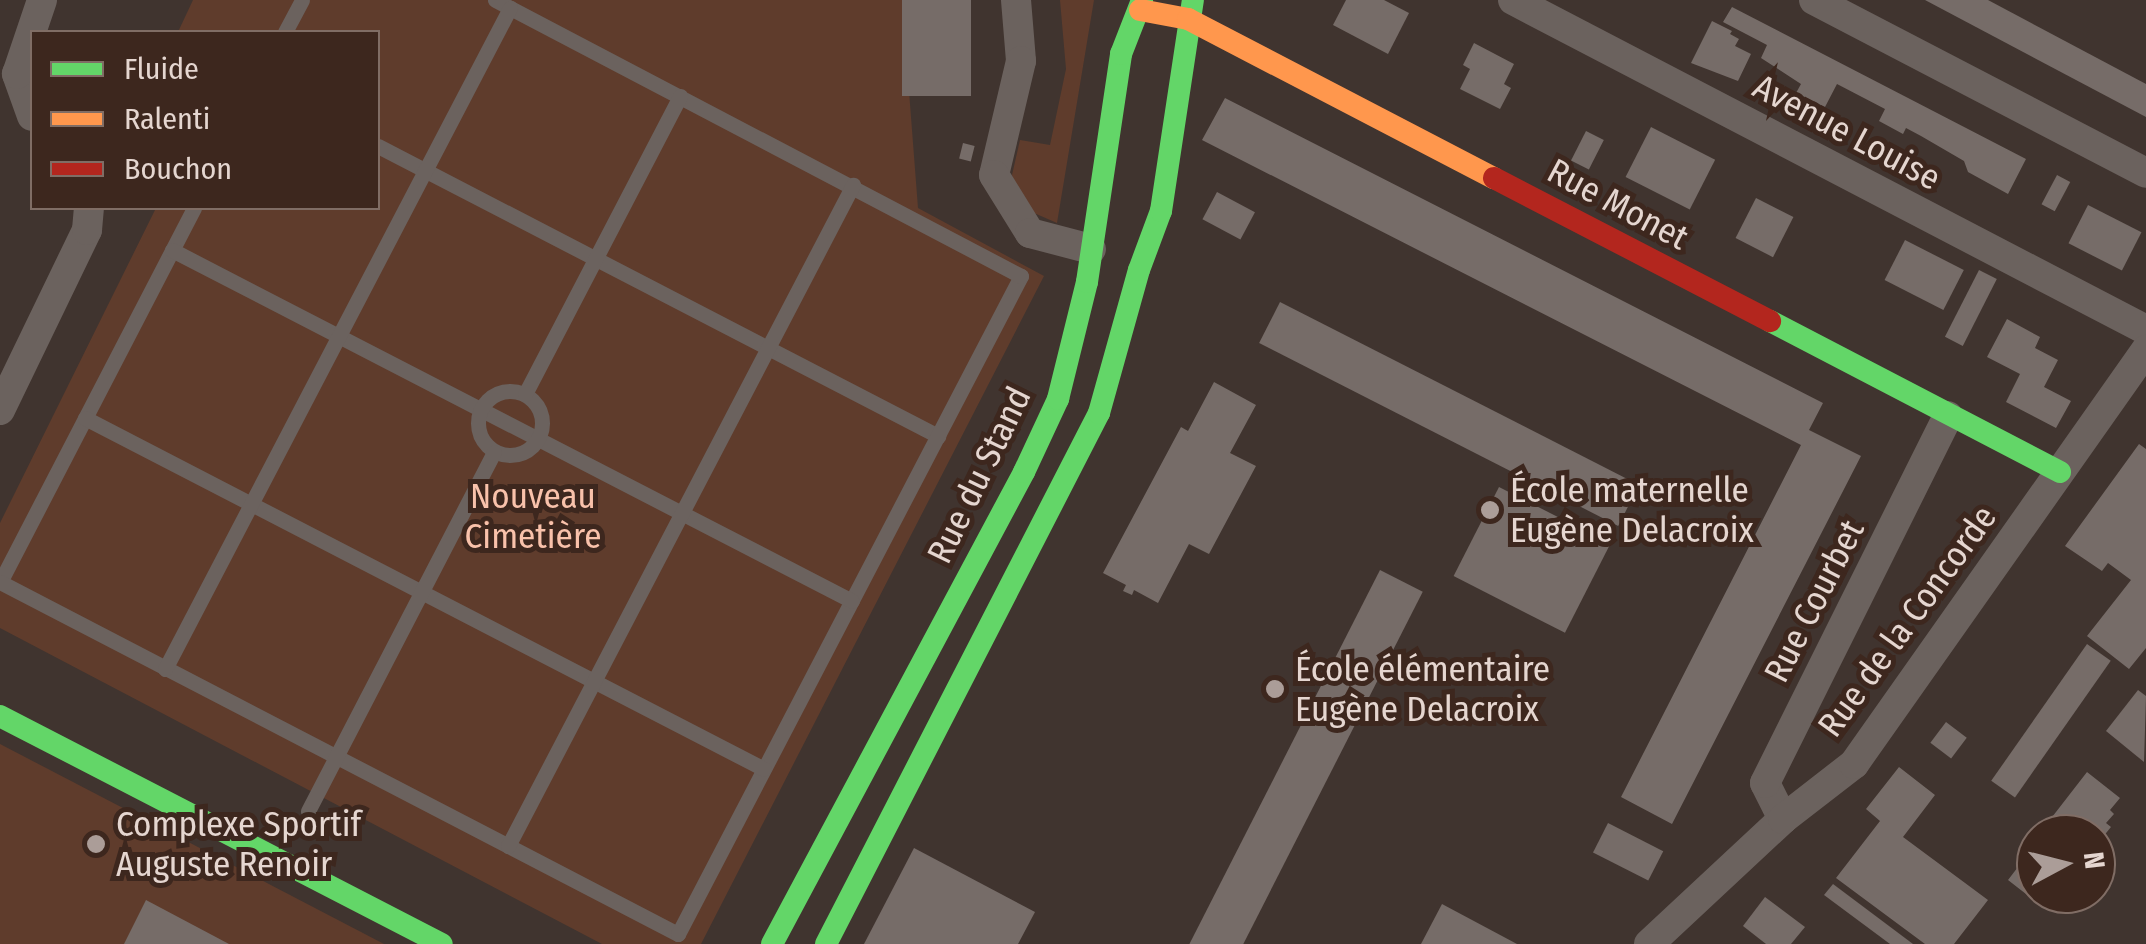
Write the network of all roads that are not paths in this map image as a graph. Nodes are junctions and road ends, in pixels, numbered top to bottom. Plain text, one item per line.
1 (42, 0) edge
2 (302, 0) edge
3 (495, 0) edge
4 (1016, 0) edge
5 (1512, 0) edge
6 (1814, 0) edge
7 (1141, 5) edge
8 (510, 8) junction
9 (1191, 10) edge
10 (32, 30) edge
11 (286, 30) edge
12 (30, 36) edge
13 (680, 96) junction
14 (30, 110) edge
15 (380, 147) edge
16 (425, 171) junction
17 (2146, 173) edge
18 (853, 185) junction
19 (89, 210) edge
20 (193, 210) edge
21 (1091, 249) junction
22 (172, 250) junction
23 (595, 259) junction
24 (2146, 330) edge
25 (339, 336) junction
26 (768, 348) junction
27 (2146, 350) edge
28 (525, 394) junction
29 (480, 409) junction
30 (0, 410) edge
31 (1948, 416) junction
32 (86, 418) junction
33 (938, 436) junction
34 (538, 439) junction
35 (494, 452) junction
36 (2060, 472) junction
37 (252, 504) junction
38 (682, 513) junction
39 (422, 592) junction
40 (852, 601) junction
41 (165, 669) junction
42 (594, 680) junction
43 (0, 716) edge
44 (336, 757) junction
45 (764, 769) junction
46 (308, 811) dead end
47 (1783, 819) junction
48 (508, 846) junction
49 (442, 944) edge
50 (772, 944) edge
51 (826, 944) edge
52 (1649, 944) edge

1 - 10 street
2 - 11 lane
3 - 8 lane
4 - 21 street
5 - 24 street, Avenue Louise
6 - 17 street
7 - 9 street, Rue Monet
7 - 21 street, Rue du Stand
8 - 13 lane
8 - 16 lane
9 - 31 street, Rue Monet
9 - 51 street
12 - 14 street
13 - 18 lane
13 - 23 lane
15 - 16 lane
16 - 23 lane
16 - 25 lane
18 - 26 lane
18 - 33 lane
19 - 30 street
20 - 22 lane
21 - 50 street, Rue du Stand
22 - 25 lane
22 - 32 lane
23 - 26 lane
23 - 28 lane
25 - 29 lane
25 - 37 lane
26 - 33 lane
26 - 38 lane
27 - 36 street, Rue de la Concorde
28 - 29 lane
28 - 34 lane
29 - 34 lane
29 - 35 lane
31 - 36 street, Rue Monet
31 - 47 street, Rue Courbet
32 - 37 lane
32 - 41 lane
33 - 40 lane
34 - 35 lane
34 - 38 lane
35 - 39 lane
36 - 47 street, Rue de la Concorde
37 - 39 lane
37 - 41 lane
38 - 40 lane
38 - 42 lane
39 - 42 lane
39 - 44 lane
40 - 45 lane
41 - 44 lane
42 - 45 lane
42 - 48 lane
43 - 49 street
44 - 46 lane
44 - 48 lane
45 - 48 lane
47 - 52 street, Rue de la Concorde

